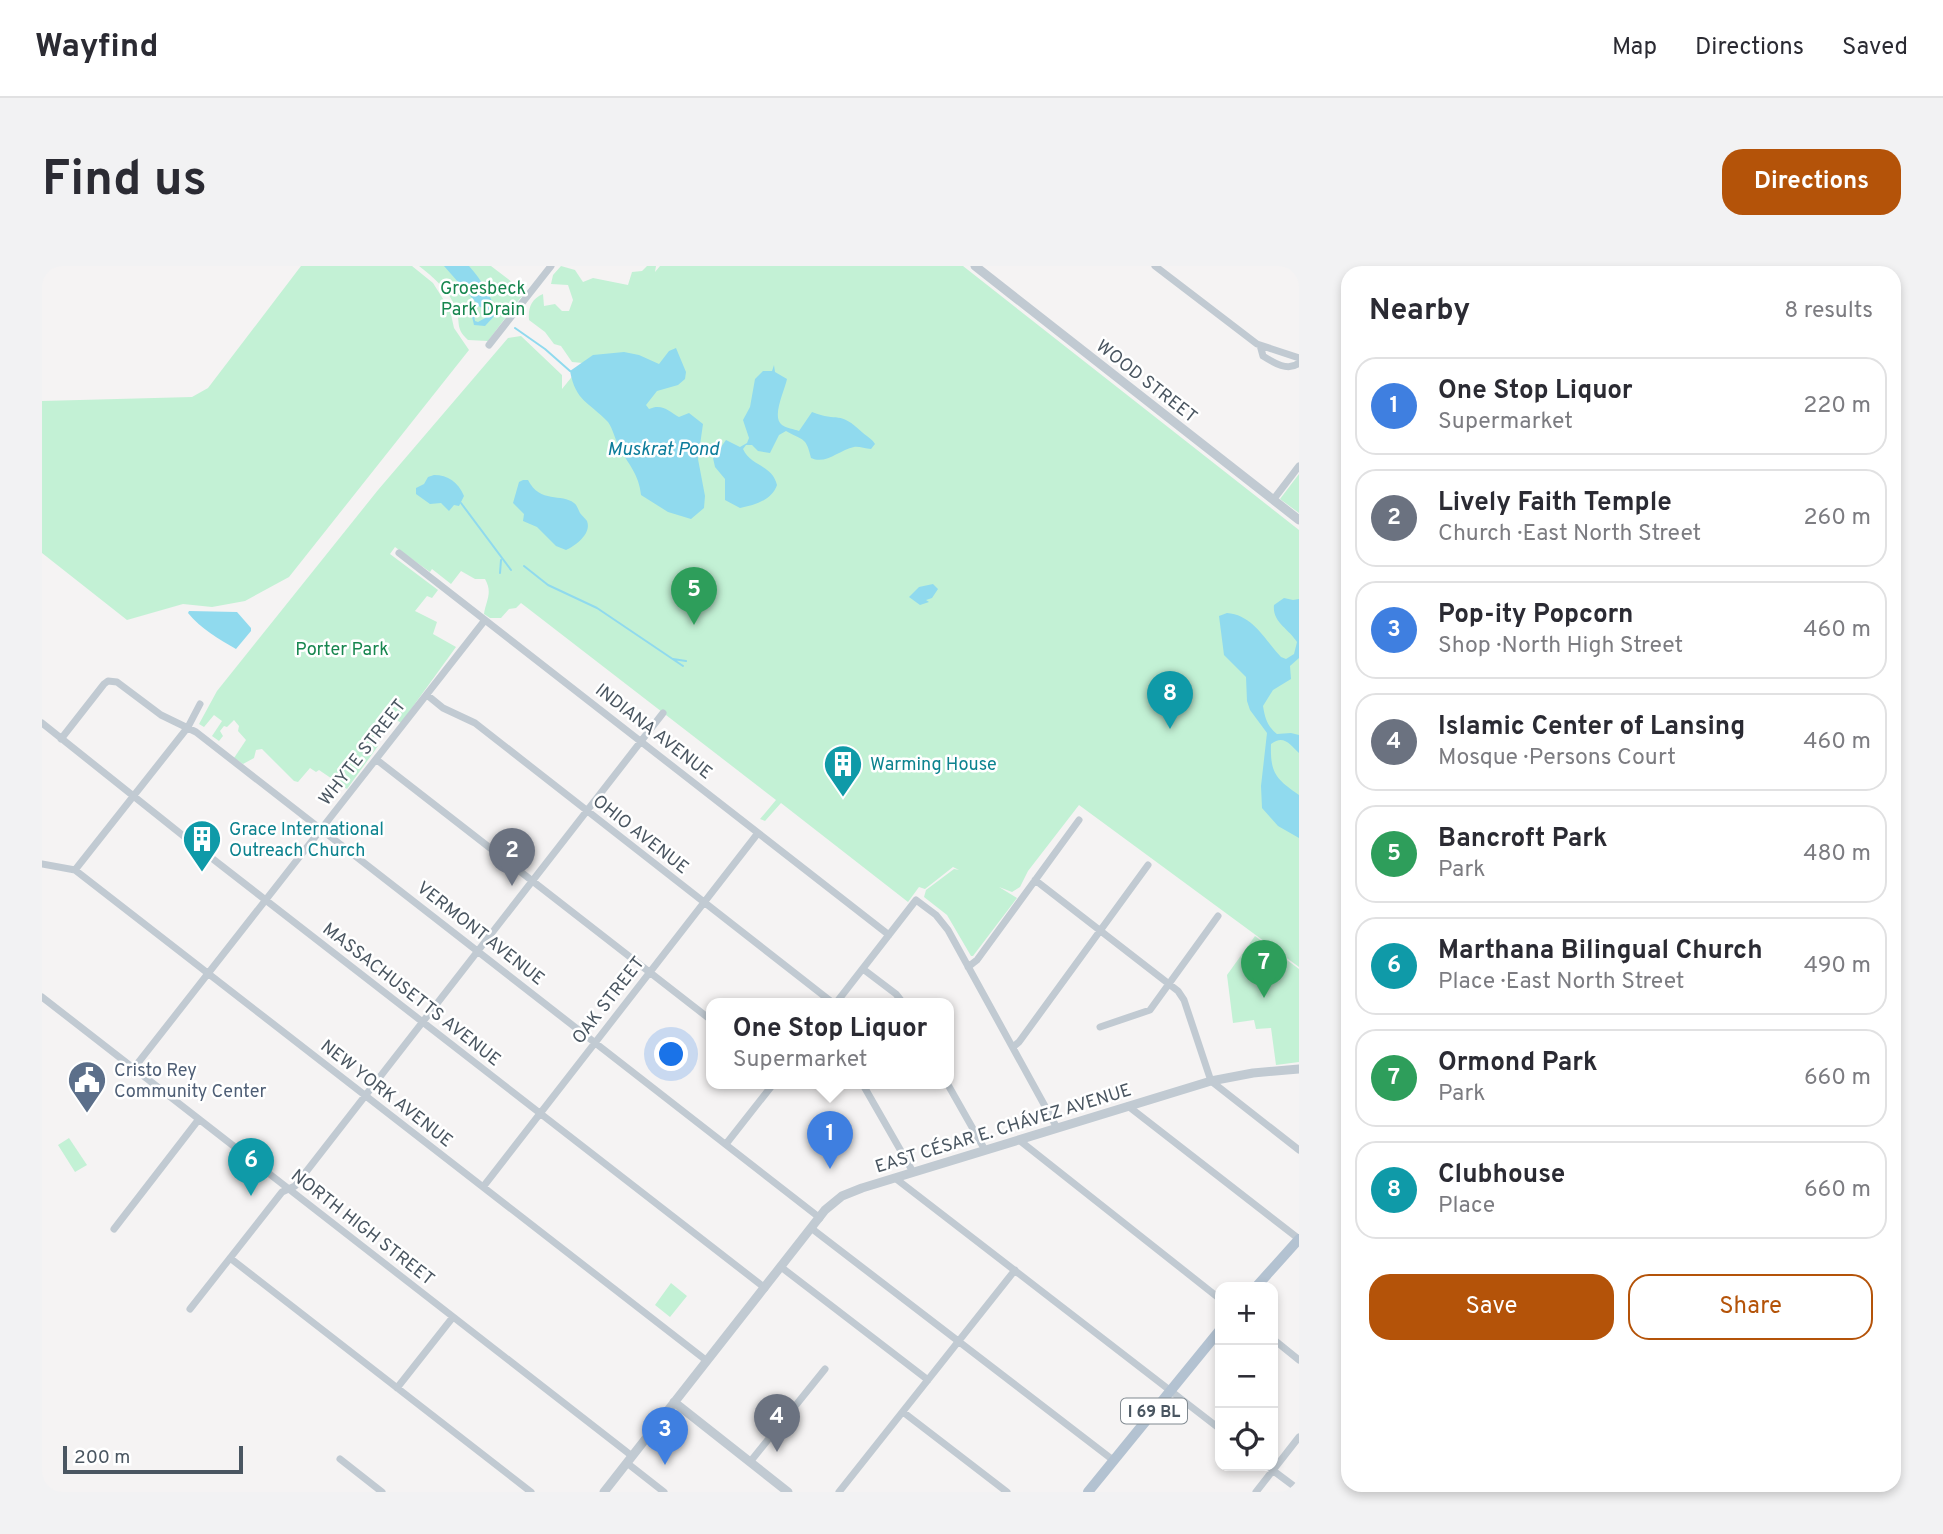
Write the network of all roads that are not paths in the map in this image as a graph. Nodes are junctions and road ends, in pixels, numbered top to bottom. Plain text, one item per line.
1 (551, 266) edge
2 (975, 266) edge
3 (1155, 266) edge
4 (489, 345) dead end
5 (1260, 345) junction
6 (1299, 360) edge
7 (1299, 466) edge
8 (1273, 500) junction
9 (1299, 520) edge
10 (400, 553) dead end
11 (485, 620) junction
12 (427, 695) junction
13 (200, 704) dead end
14 (663, 713) dead end
15 (42, 723) edge
16 (188, 727) junction
17 (61, 739) junction
18 (641, 741) junction
19 (377, 760) junction
20 (133, 796) junction
21 (587, 811) junction
22 (1079, 820) dead end
23 (322, 830) junction
24 (758, 832) junction
25 (42, 864) edge
26 (1148, 865) dead end
27 (75, 870) junction
28 (1035, 880) junction
29 (532, 881) junction
30 (266, 901) junction
31 (704, 903) junction
32 (1217, 916) dead end
33 (1101, 931) junction
34 (889, 935) junction
35 (478, 951) junction
36 (968, 967) junction
37 (863, 968) junction
38 (650, 972) junction
39 (208, 973) junction
40 (1169, 984) junction
41 (42, 997) edge
42 (828, 998) edge
43 (838, 998) edge
44 (899, 998) edge
45 (706, 1016) edge
46 (423, 1022) junction
47 (1100, 1027) dead end
48 (595, 1043) junction
49 (1013, 1047) junction
50 (134, 1068) junction
51 (1299, 1069) edge
52 (1211, 1081) junction
53 (769, 1089) edge
54 (865, 1089) edge
55 (950, 1089) edge
56 (365, 1096) junction
57 (1128, 1107) junction
58 (540, 1113) junction
59 (199, 1119) junction
60 (1057, 1128) junction
61 (1019, 1140) junction
62 (726, 1144) junction
63 (985, 1150) junction
64 (1299, 1150) edge
65 (913, 1172) junction
66 (895, 1178) junction
67 (483, 1187) junction
68 (289, 1188) junction
69 (820, 1218) junction
70 (811, 1228) junction
71 (114, 1229) dead end
72 (1299, 1239) edge
73 (230, 1258) junction
74 (781, 1267) junction
75 (1015, 1270) junction
76 (1260, 1282) edge
77 (765, 1288) junction
78 (1215, 1295) edge
79 (190, 1308) dead end
80 (453, 1317) junction
81 (1215, 1336) edge
82 (959, 1342) junction
83 (1278, 1343) edge
84 (1299, 1360) edge
85 (707, 1361) junction
86 (825, 1368) dead end
87 (928, 1380) junction
88 (397, 1388) junction
89 (1170, 1391) junction
90 (674, 1402) junction
91 (903, 1412) junction
92 (1215, 1425) edge
93 (1299, 1437) edge
94 (340, 1459) dead end
95 (1278, 1459) edge
96 (630, 1460) junction
97 (1113, 1461) junction
98 (750, 1462) junction
99 (1268, 1471) edge
100 (1274, 1471) edge
101 (1299, 1490) edge
102 (382, 1492) edge
103 (531, 1492) edge
104 (604, 1492) edge
105 (664, 1492) edge
106 (788, 1492) edge
107 (839, 1492) edge
108 (1007, 1492) edge
109 (1088, 1492) edge
110 (1256, 1492) edge

1 - 4 street
2 - 8 street, WOOD STREET
3 - 5 street
5 - 6 street
5 - 6 street
7 - 8 street
8 - 9 street, WOOD STREET
10 - 11 street, INDIANA AVENUE
11 - 12 street, WHYTE STREET
11 - 18 street, INDIANA AVENUE
12 - 19 street, WHYTE STREET
12 - 21 street, OHIO AVENUE
13 - 16 street
14 - 18 street
15 - 17 street, MASSACHUSETTS AVENUE
16 - 17 street, VERMONT AVENUE
16 - 20 street
16 - 23 street, VERMONT AVENUE
17 - 20 street, MASSACHUSETTS AVENUE
18 - 21 street
18 - 24 street, INDIANA AVENUE
19 - 23 street, WHYTE STREET
19 - 29 street
20 - 27 street
20 - 30 street, MASSACHUSETTS AVENUE
21 - 29 street
21 - 31 street, OHIO AVENUE
22 - 28 street
23 - 30 street, WHYTE STREET
23 - 35 street, VERMONT AVENUE
24 - 31 street, OAK STREET
24 - 34 street, INDIANA AVENUE
25 - 27 street, NEW YORK AVENUE
26 - 33 street
27 - 39 street, NEW YORK AVENUE
28 - 33 street
28 - 36 street
29 - 35 street
29 - 38 street
30 - 39 street, WHYTE STREET
30 - 46 street, MASSACHUSETTS AVENUE
31 - 38 street, OAK STREET
31 - 42 street, OHIO AVENUE
32 - 40 street
33 - 40 street
33 - 49 street
34 - 36 street
34 - 37 street
35 - 46 street
35 - 48 street, VERMONT AVENUE
36 - 49 street
37 - 43 street
37 - 44 street
38 - 45 street
38 - 48 street, OAK STREET
39 - 50 street, WHYTE STREET
39 - 56 street, NEW YORK AVENUE
40 - 47 street
40 - 52 street
41 - 50 street, NORTH HIGH STREET
46 - 56 street
46 - 58 street, MASSACHUSETTS AVENUE
48 - 58 street, OAK STREET
48 - 62 street, VERMONT AVENUE
49 - 60 street
50 - 59 street, NORTH HIGH STREET
51 - 52 street, EAST CÉSAR E. CHÁVEZ AVENUE
52 - 57 street, EAST CÉSAR E. CHÁVEZ AVENUE
52 - 64 street
53 - 62 street
54 - 65 street
55 - 63 street
56 - 67 street, NEW YORK AVENUE
56 - 68 street
57 - 60 street, EAST CÉSAR E. CHÁVEZ AVENUE
57 - 72 street
58 - 67 street, OAK STREET
58 - 77 street, MASSACHUSETTS AVENUE
59 - 68 street, NORTH HIGH STREET
59 - 71 street
60 - 61 street, EAST CÉSAR E. CHÁVEZ AVENUE
61 - 63 street, EAST CÉSAR E. CHÁVEZ AVENUE
61 - 78 street
62 - 69 street, VERMONT AVENUE
63 - 65 street, EAST CÉSAR E. CHÁVEZ AVENUE
65 - 66 street, EAST CÉSAR E. CHÁVEZ AVENUE
66 - 69 street, EAST CÉSAR E. CHÁVEZ AVENUE
66 - 75 street
67 - 85 street, NEW YORK AVENUE
68 - 73 street
68 - 80 street, NORTH HIGH STREET
69 - 70 street, EAST CÉSAR E. CHÁVEZ AVENUE
70 - 74 street, EAST CÉSAR E. CHÁVEZ AVENUE
70 - 82 street
72 - 76 main road
73 - 79 street
73 - 88 street
74 - 77 street, EAST CÉSAR E. CHÁVEZ AVENUE
74 - 87 street
75 - 82 street
75 - 89 street
77 - 85 street, EAST CÉSAR E. CHÁVEZ AVENUE
80 - 88 street
80 - 96 street, NORTH HIGH STREET
81 - 89 main road, I 69 BL
82 - 87 street
82 - 97 street
83 - 84 street
85 - 90 street, EAST CÉSAR E. CHÁVEZ AVENUE
86 - 98 street
87 - 91 street
88 - 103 street
89 - 92 street
89 - 97 main road, I 69 BL
90 - 96 street, EAST CÉSAR E. CHÁVEZ AVENUE
90 - 98 street
91 - 107 street
91 - 108 street
93 - 95 street
94 - 102 street
96 - 104 street, EAST CÉSAR E. CHÁVEZ AVENUE
96 - 105 street, NORTH HIGH STREET
97 - 109 main road, I 69 BL
98 - 106 street
99 - 110 street
100 - 101 street

